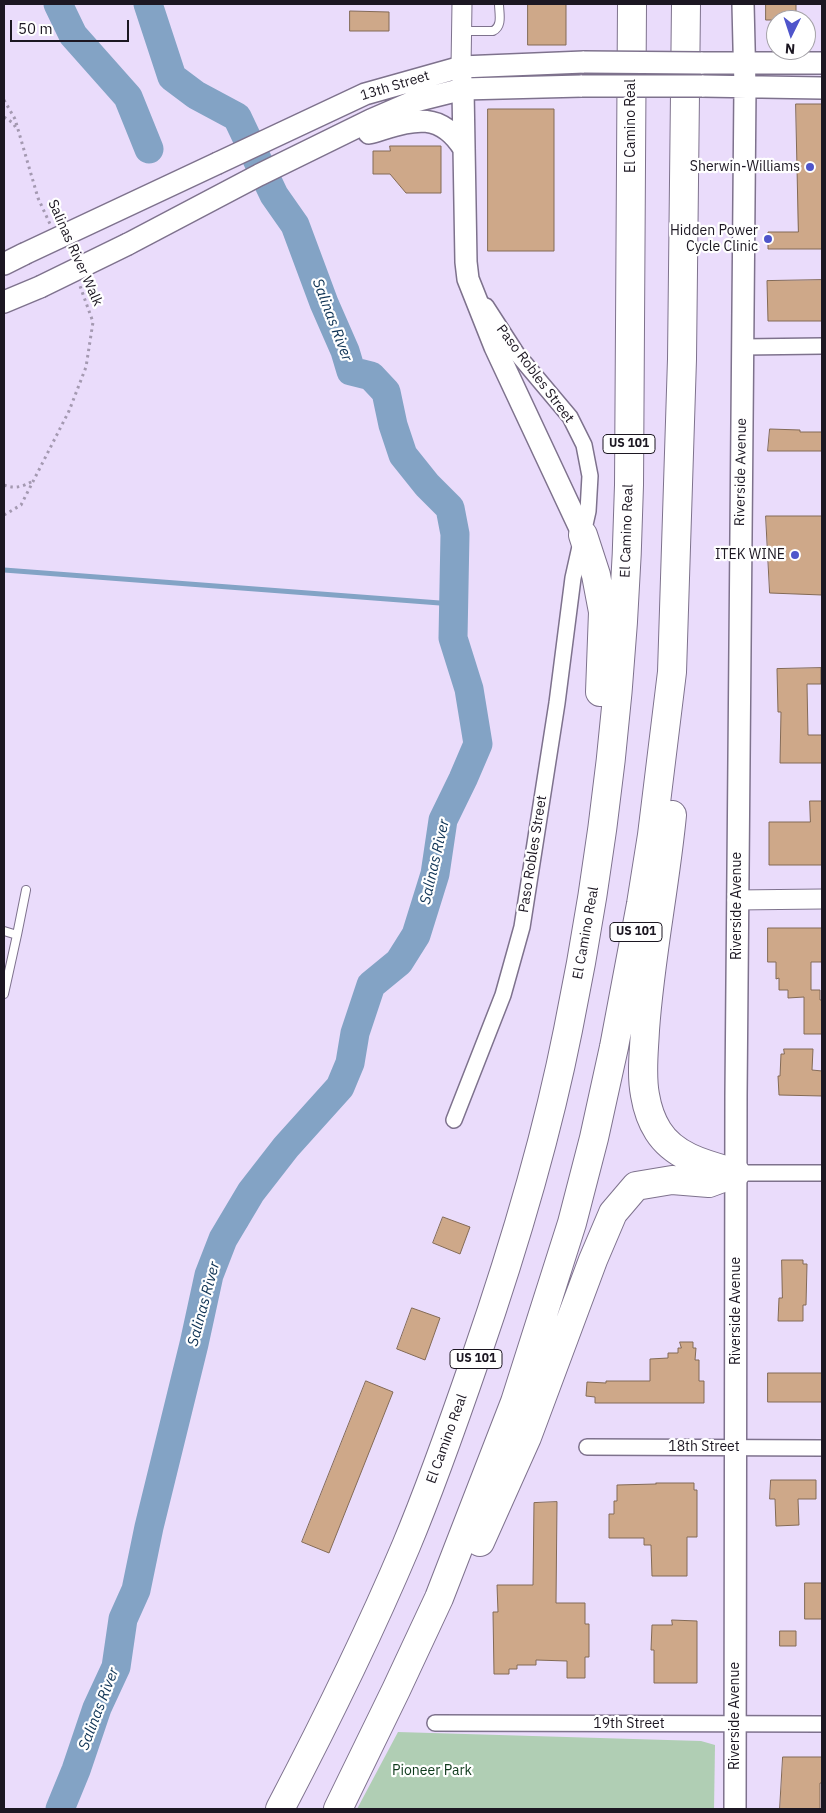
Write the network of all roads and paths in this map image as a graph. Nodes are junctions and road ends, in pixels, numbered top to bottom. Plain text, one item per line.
1 (462, 4) edge
2 (499, 4) edge
3 (632, 4) edge
4 (686, 4) edge
5 (744, 4) edge
6 (462, 30) junction
7 (744, 63) junction
8 (822, 63) edge
9 (461, 67) junction
10 (745, 87) junction
11 (822, 88) edge
12 (463, 89) junction
13 (4, 100) edge
14 (4, 117) edge
15 (372, 126) junction
16 (19, 134) junction
17 (464, 149) junction
18 (54, 231) dead end
19 (13, 257) edge
20 (468, 279) junction
21 (77, 280) dead end
22 (32, 290) junction
23 (4, 302) edge
24 (4, 316) edge
25 (822, 346) edge
26 (743, 347) junction
27 (558, 478) junction
28 (33, 481) junction
29 (4, 485) edge
30 (4, 515) edge
31 (583, 534) junction
32 (573, 578) junction
33 (672, 672) junction
34 (595, 882) junction
35 (26, 890) dead end
36 (822, 899) edge
37 (737, 900) junction
38 (4, 931) edge
39 (17, 935) junction
40 (4, 994) edge
41 (454, 1120) dead end
42 (736, 1173) junction
43 (822, 1173) edge
44 (587, 1447) dead end
45 (736, 1447) junction
46 (822, 1448) edge
47 (435, 1723) dead end
48 (736, 1724) junction
49 (822, 1724) edge
50 (280, 1809) edge
51 (338, 1809) edge
52 (344, 1809) edge
53 (735, 1809) edge

1 - 6 street, Paso Robles Street
2 - 6 lane
3 - 34 highway, El Camino Real / US 101
4 - 33 highway, US 101
5 - 7 main road, Riverside Avenue
6 - 9 street, Paso Robles Street
7 - 8 main road, 13th Street
7 - 9 main road, 13th Street, bridge
7 - 10 main road, Riverside Avenue
9 - 12 street, Paso Robles Street
9 - 19 main road, 13th Street, bridge
10 - 11 main road
10 - 12 main road, bridge
10 - 26 main road, Riverside Avenue
12 - 15 main road
12 - 17 main road, Paso Robles Street
13 - 16 path, Salinas River Walk
14 - 16 path
15 - 17 main road
15 - 22 main road, 13th Street, bridge
16 - 18 path, Salinas River Walk
17 - 20 main road, Paso Robles Street
20 - 27 main road, Paso Robles Street
20 - 31 street, Paso Robles Street
21 - 28 path, Salinas River Walk
22 - 23 main road, 13th Street
22 - 24 main road
25 - 26 street
26 - 37 main road, Riverside Avenue
27 - 31 main road, Paso Robles Street
27 - 32 street, Paso Robles Street
28 - 29 path
28 - 30 path, Salinas River Walk
31 - 32 street, Paso Robles Street
31 - 34 highway
32 - 41 street, Paso Robles Street
33 - 42 highway
33 - 51 highway, US 101
34 - 50 highway, El Camino Real / US 101
35 - 39 lane
36 - 37 street
37 - 42 main road, Riverside Avenue
38 - 39 lane
39 - 40 lane
42 - 43 street
42 - 45 main road, Riverside Avenue
42 - 52 highway
44 - 45 street, 18th Street
45 - 46 street, 18th Street
45 - 48 main road, Riverside Avenue
47 - 48 street, 19th Street
48 - 49 street, 19th Street
48 - 53 main road, Riverside Avenue

